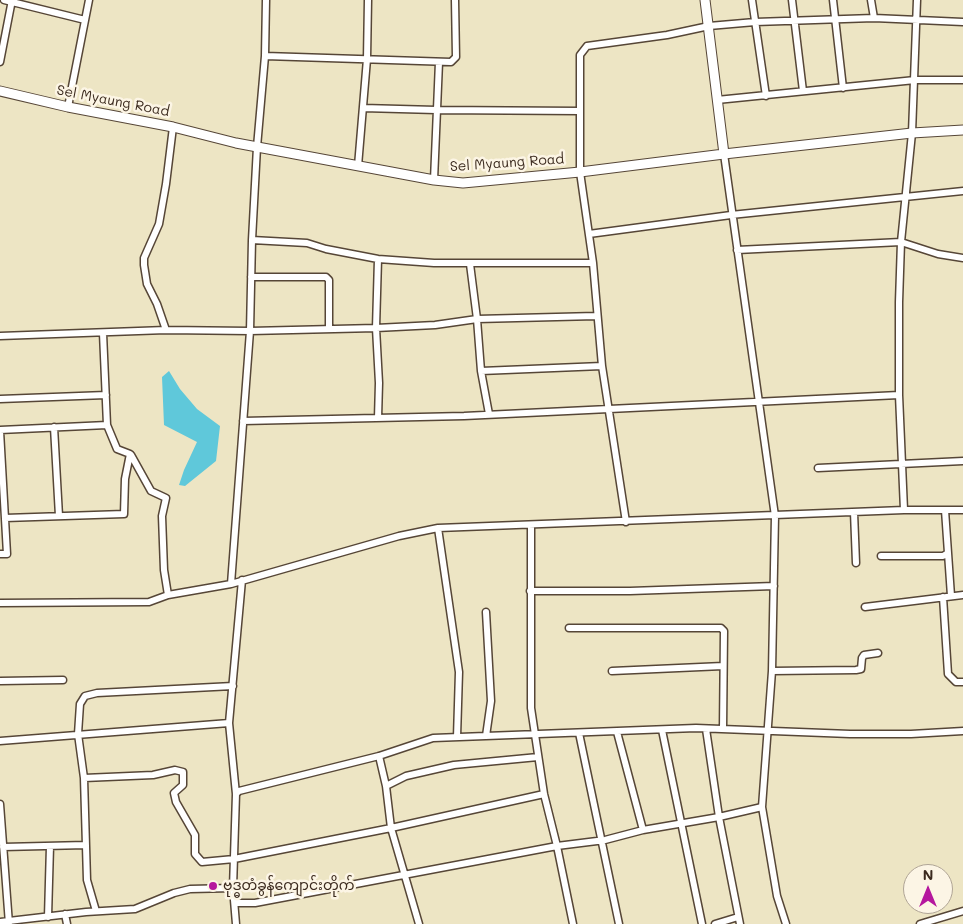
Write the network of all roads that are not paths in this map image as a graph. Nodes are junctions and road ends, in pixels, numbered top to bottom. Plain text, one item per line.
1 (89, 0) edge
2 (266, 0) edge
3 (368, 0) edge
4 (455, 0) edge
5 (705, 0) edge
6 (752, 0) edge
7 (792, 0) edge
8 (833, 0) edge
9 (871, 0) edge
10 (917, 0) edge
11 (9, 1) edge
12 (874, 18) junction
13 (835, 19) junction
14 (915, 19) junction
15 (85, 20) junction
16 (795, 21) junction
17 (756, 22) junction
18 (963, 22) edge
19 (709, 26) junction
20 (265, 56) junction
21 (367, 59) junction
22 (0, 62) edge
23 (439, 62) junction
24 (915, 80) junction
25 (963, 80) edge
26 (843, 88) junction
27 (0, 90) edge
28 (803, 91) junction
29 (766, 96) junction
30 (717, 100) junction
31 (68, 107) junction
32 (363, 108) junction
33 (436, 110) junction
34 (580, 111) junction
35 (173, 127) junction
36 (963, 130) edge
37 (912, 133) junction
38 (257, 146) junction
39 (724, 154) junction
40 (358, 166) junction
41 (580, 172) junction
42 (434, 180) junction
43 (963, 191) edge
44 (906, 197) junction
45 (731, 215) junction
46 (589, 234) junction
47 (252, 240) junction
48 (901, 242) junction
49 (736, 250) junction
50 (963, 258) edge
51 (378, 259) junction
52 (593, 263) junction
53 (470, 264) junction
54 (251, 276) junction
55 (596, 316) junction
56 (478, 320) junction
57 (376, 328) junction
58 (329, 329) junction
59 (166, 330) junction
60 (250, 331) junction
61 (103, 333) junction
62 (0, 336) edge
63 (602, 366) junction
64 (482, 371) junction
65 (106, 395) junction
66 (899, 395) junction
67 (0, 399) edge
68 (759, 402) junction
69 (610, 410) junction
70 (489, 414) junction
71 (378, 418) junction
72 (243, 421) junction
73 (107, 425) junction
74 (54, 427) junction
75 (0, 430) edge
76 (130, 454) junction
77 (963, 461) edge
78 (903, 465) junction
79 (818, 468) dead end
80 (904, 510) junction
81 (945, 510) junction
82 (963, 510) edge
83 (854, 512) junction
84 (59, 516) junction
85 (775, 516) junction
86 (5, 518) junction
87 (626, 522) junction
88 (531, 525) junction
89 (438, 528) junction
90 (948, 553) junction
91 (0, 554) edge
92 (882, 556) dead end
93 (856, 563) dead end
94 (242, 580) junction
95 (231, 584) junction
96 (774, 586) junction
97 (530, 591) junction
98 (168, 595) junction
99 (963, 595) edge
100 (951, 596) junction
101 (943, 597) junction
102 (0, 603) edge
103 (865, 607) dead end
104 (486, 612) dead end
105 (569, 628) dead end
106 (878, 653) dead end
107 (723, 666) junction
108 (612, 671) dead end
109 (772, 671) junction
110 (64, 680) dead end
111 (0, 681) edge
112 (963, 682) edge
113 (233, 686) junction
114 (229, 723) junction
115 (706, 728) junction
116 (723, 729) junction
117 (662, 730) junction
118 (769, 730) junction
119 (963, 731) edge
120 (618, 732) junction
121 (579, 733) junction
122 (78, 734) junction
123 (536, 735) junction
124 (486, 736) junction
125 (457, 737) junction
126 (0, 741) edge
127 (379, 756) junction
128 (538, 757) junction
129 (84, 778) junction
130 (386, 786) junction
131 (236, 794) junction
132 (544, 794) junction
133 (0, 804) edge
134 (762, 807) junction
135 (719, 817) junction
136 (680, 824) junction
137 (391, 828) junction
138 (643, 830) junction
139 (1, 837) edge
140 (602, 840) junction
141 (86, 844) junction
142 (50, 846) junction
143 (557, 846) junction
144 (3, 847) junction
145 (234, 859) junction
146 (404, 876) junction
147 (3, 879) edge
148 (233, 888) junction
149 (235, 903) junction
150 (96, 911) junction
151 (963, 911) edge
152 (65, 914) junction
153 (48, 917) junction
154 (739, 921) edge
155 (0, 922) edge
156 (8, 923) edge
157 (67, 924) edge
158 (233, 924) edge
159 (419, 924) edge
160 (573, 924) edge
161 (619, 924) edge
162 (702, 924) edge
163 (715, 924) edge
164 (786, 924) edge
165 (920, 924) edge

1 - 15 street
2 - 20 street
3 - 21 street
4 - 23 street
5 - 19 main road
6 - 17 street
7 - 16 street
8 - 13 street
9 - 12 street
10 - 14 street
11 - 15 street
11 - 22 street
12 - 13 street
12 - 14 street
13 - 16 street
13 - 26 street
14 - 18 street
14 - 24 street
15 - 31 street
16 - 17 street
16 - 28 street
17 - 19 street
17 - 29 street
19 - 30 main road
19 - 34 street
20 - 21 street
20 - 38 street
21 - 23 street
21 - 32 street
23 - 33 street
24 - 25 street
24 - 26 street
24 - 37 street
26 - 28 street
27 - 31 main road, Sel Myaung Road
28 - 29 street
29 - 30 street
30 - 39 main road
31 - 35 main road, Sel Myaung Road
32 - 33 street
32 - 40 street
33 - 34 street
33 - 42 street
34 - 41 street
35 - 38 main road, Sel Myaung Road
35 - 59 street
36 - 37 main road, Sel Myaung Road
37 - 39 main road, Sel Myaung Road
37 - 44 street
38 - 40 main road, Sel Myaung Road
38 - 47 street
39 - 41 main road, Sel Myaung Road
39 - 45 street
40 - 42 main road, Sel Myaung Road
41 - 42 main road, Sel Myaung Road
41 - 46 street
43 - 44 street
44 - 45 street
44 - 48 street
45 - 46 street
45 - 49 street
46 - 52 street
47 - 51 street
47 - 54 street
48 - 49 street
48 - 50 street
48 - 66 street
49 - 68 street
51 - 53 street
51 - 57 street
52 - 53 street
52 - 55 street
53 - 56 street
54 - 58 street
54 - 60 street
55 - 56 street
55 - 63 street
56 - 57 street
56 - 64 street
57 - 58 street
57 - 71 street
58 - 60 street
59 - 60 street
59 - 61 street
60 - 72 street
61 - 62 street
61 - 65 street
63 - 64 street
63 - 69 street
64 - 70 street
65 - 67 street
65 - 73 street
66 - 68 street
66 - 78 street
68 - 69 street
68 - 85 street
69 - 70 street
69 - 87 street
70 - 71 street
71 - 72 street
72 - 95 street
73 - 74 street
73 - 76 street
74 - 75 street
74 - 84 street
75 - 86 street
76 - 84 street
76 - 98 street
77 - 78 street
78 - 79 street
78 - 80 street
80 - 81 street
80 - 83 street
81 - 82 street
81 - 90 street
83 - 85 street
83 - 93 street
84 - 86 street
85 - 87 street
85 - 96 street
86 - 91 street
87 - 88 street
88 - 89 street
88 - 97 street
89 - 94 street
89 - 125 street
90 - 92 street
90 - 100 street
94 - 95 street
94 - 113 street
95 - 98 street
96 - 97 street
96 - 109 street
97 - 123 street
98 - 102 street
99 - 100 street
100 - 101 street
101 - 103 street
101 - 112 street
104 - 124 street
105 - 107 street
106 - 109 street
107 - 108 street
107 - 116 street
109 - 118 street
110 - 111 street
113 - 114 street
113 - 122 street
114 - 122 street
114 - 131 street
115 - 116 street
115 - 117 street
115 - 135 street
116 - 118 street
117 - 120 street
117 - 136 street
118 - 119 street
118 - 134 street
120 - 121 street
120 - 138 street
121 - 123 street
121 - 140 street
122 - 126 street
122 - 129 street
123 - 124 street
123 - 128 street
124 - 125 street
125 - 127 street
127 - 130 street
127 - 131 street
128 - 130 street
128 - 132 street
129 - 141 street
129 - 145 street
130 - 137 street
131 - 145 street
132 - 137 street
132 - 143 street
133 - 139 street
134 - 135 street
134 - 164 street
135 - 136 street
135 - 154 street
136 - 138 street
136 - 162 street
137 - 145 street
137 - 146 street
138 - 140 street
139 - 144 street
140 - 143 street
140 - 161 street
141 - 142 street
141 - 150 street
142 - 144 street
142 - 153 street
143 - 146 street
143 - 160 street
144 - 147 street
145 - 148 street
146 - 149 street
146 - 159 street
147 - 156 street
148 - 149 street
148 - 150 street
149 - 158 street
150 - 152 street
151 - 165 street
152 - 153 street
152 - 157 street
153 - 156 street
154 - 163 street
155 - 156 street

